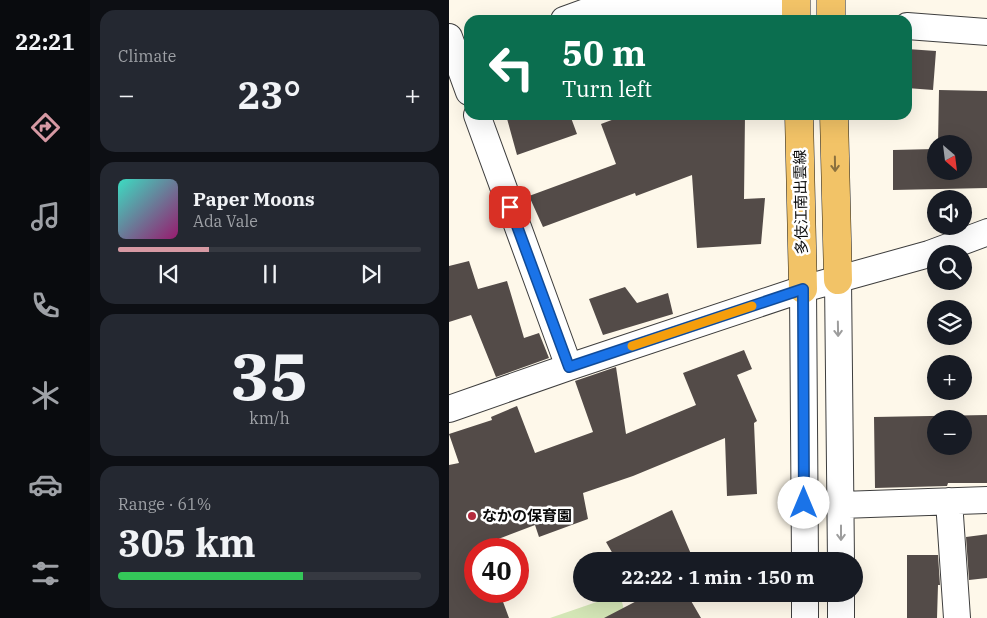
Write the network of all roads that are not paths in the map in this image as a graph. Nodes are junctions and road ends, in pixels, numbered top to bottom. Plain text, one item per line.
1 (831, 0) edge
2 (796, 9) edge
3 (578, 15) edge
4 (831, 15) edge
5 (912, 26) edge
6 (987, 32) edge
7 (458, 51) edge
8 (464, 73) edge
9 (479, 120) edge
10 (799, 120) edge
11 (833, 120) edge
12 (987, 232) edge
13 (838, 280) junction
14 (803, 289) junction
15 (569, 367) junction
16 (449, 409) edge
17 (987, 500) edge
18 (949, 501) junction
19 (841, 504) junction
20 (805, 552) edge
21 (841, 552) edge
22 (805, 602) edge
23 (841, 602) edge
24 (805, 618) edge
25 (841, 618) edge
26 (957, 618) edge

1 - 4 main road
2 - 3 street
5 - 6 street
7 - 8 street
9 - 15 street
10 - 14 main road, 多伎江南出雲線
11 -> 13 main road
12 - 13 street
13 - 14 street
13 -> 19 street
14 - 15 street
14 - 20 street
15 - 16 street
17 - 18 street
18 - 19 street
18 - 26 street
19 -> 21 street
22 - 24 street
23 - 25 street

